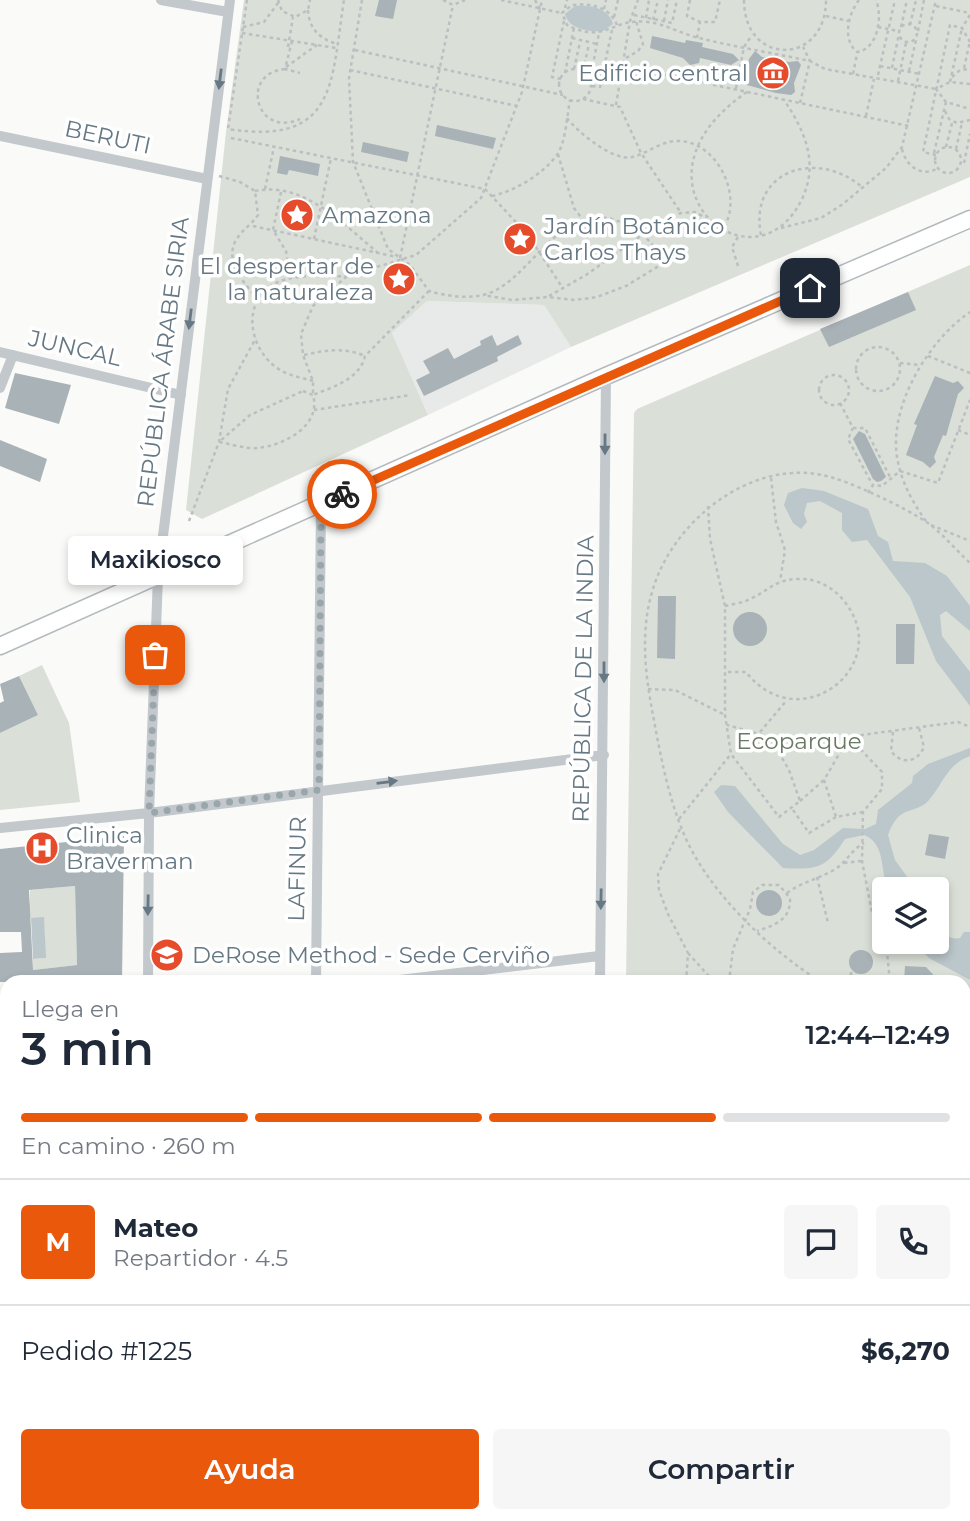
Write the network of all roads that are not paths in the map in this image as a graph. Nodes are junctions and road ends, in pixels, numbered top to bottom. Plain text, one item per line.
1 (161, 0) edge
2 (229, 6) edge
3 (0, 136) edge
4 (207, 179) junction
5 (970, 219) edge
6 (0, 352) edge
7 (13, 355) junction
8 (606, 376) junction
9 (0, 388) edge
10 (181, 395) junction
11 (321, 504) junction
12 (158, 576) junction
13 (0, 646) edge
14 (604, 755) junction
15 (319, 790) junction
16 (149, 813) junction
17 (0, 828) edge
18 (599, 956) junction
19 (148, 975) edge
20 (316, 975) edge
21 (441, 975) edge
22 (600, 975) edge

1 - 2 street
2 -> 4 street, REPÚBLICA ÁRABE SIRIA
3 - 4 street, BERUTI
4 -> 10 street, REPÚBLICA ÁRABE SIRIA
5 - 8 main road
6 - 7 street, JUNCAL
7 - 9 street
7 - 10 street, JUNCAL
8 - 11 main road
8 -> 14 street, REPÚBLICA DE LA INDIA
10 - 12 street, REPÚBLICA ÁRABE SIRIA
11 - 12 main road
11 - 15 street, LAFINUR
12 - 13 main road
12 - 16 street, REPÚBLICA ÁRABE SIRIA
15 -> 14 street
14 -> 18 street, REPÚBLICA DE LA INDIA
15 - 16 street
15 - 20 street, LAFINUR
16 - 17 street
16 -> 19 street, REPÚBLICA ÁRABE SIRIA
18 - 21 street
18 - 22 street, REPÚBLICA DE LA INDIA

